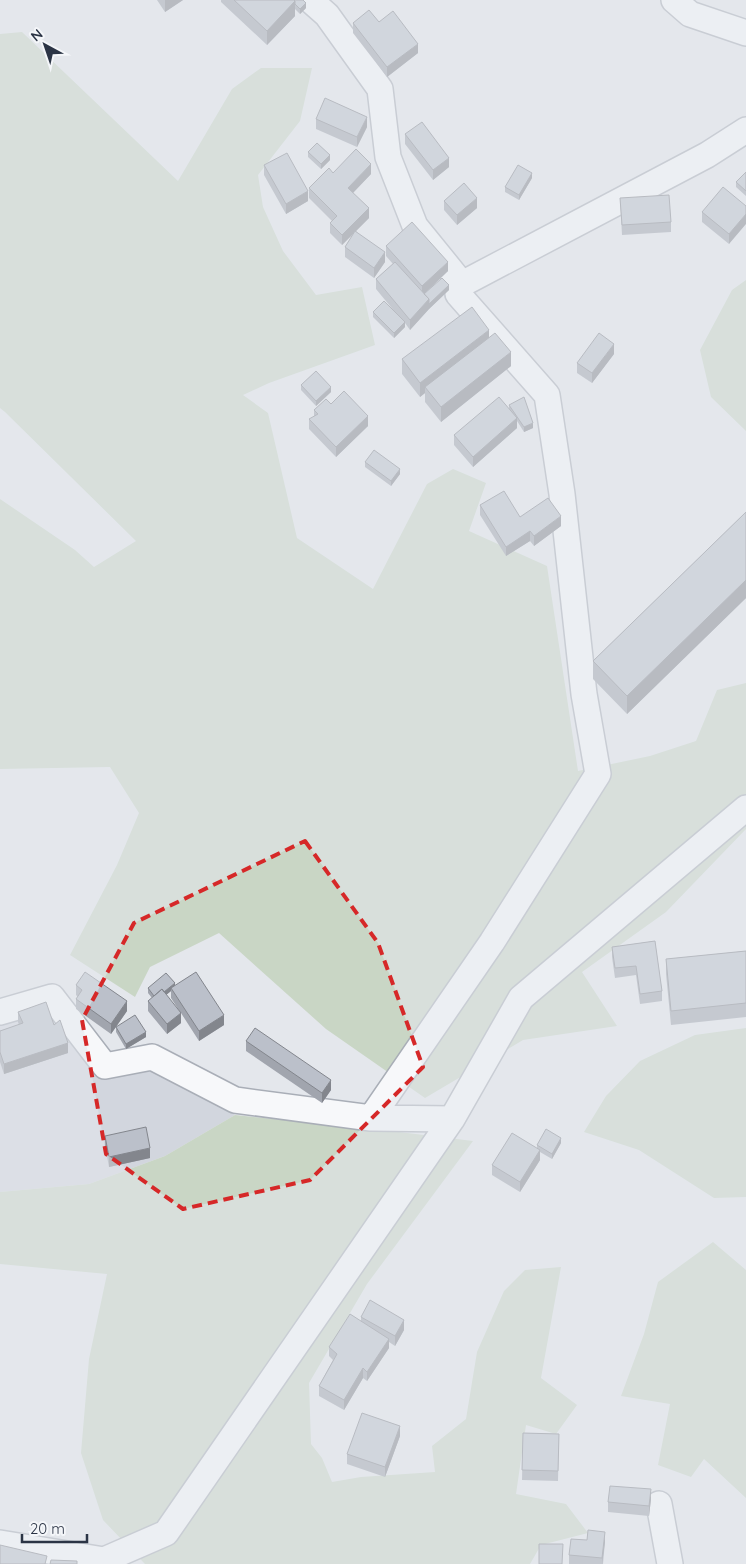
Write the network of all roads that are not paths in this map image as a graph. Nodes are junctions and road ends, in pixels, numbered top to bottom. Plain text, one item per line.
1 (310, 0) edge
2 (674, 0) edge
3 (746, 34) edge
4 (746, 130) edge
5 (458, 294) dead end
6 (746, 808) edge
7 (0, 1012) edge
8 (371, 1118) junction
9 (452, 1119) junction
10 (659, 1504) dead end
11 (0, 1542) edge
12 (670, 1564) edge

1 - 4 street
2 - 3 street
5 - 8 street
6 - 9 street
7 - 8 street
8 - 9 street
9 - 11 street
10 - 12 street

